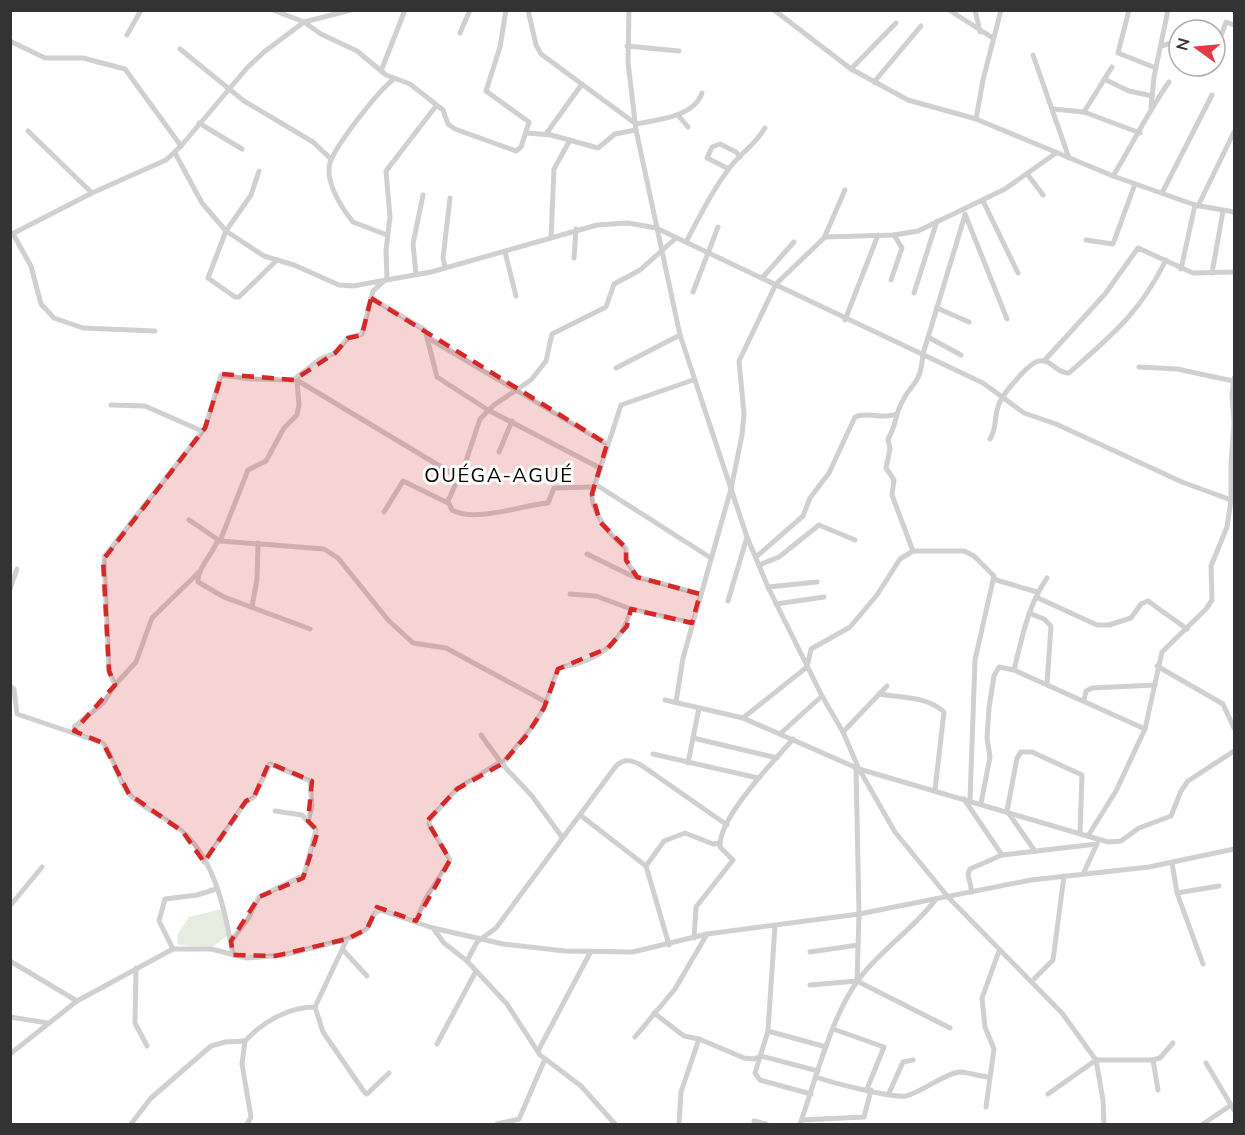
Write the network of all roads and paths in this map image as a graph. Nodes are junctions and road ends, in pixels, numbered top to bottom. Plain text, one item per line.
1 (141, 10) edge
2 (273, 10) edge
3 (351, 10) edge
4 (405, 10) edge
5 (470, 10) edge
6 (506, 10) edge
7 (528, 10) edge
8 (629, 10) edge
9 (774, 10) edge
10 (949, 10) edge
11 (975, 10) edge
12 (1001, 10) edge
13 (1130, 10) edge
14 (1168, 10) edge
15 (304, 22) junction
16 (896, 23) dead end
17 (921, 26) dead end
18 (980, 32) junction
19 (460, 33) dead end
20 (127, 35) dead end
21 (993, 38) junction
22 (10, 41) edge
23 (1167, 44) edge
24 (627, 46) junction
25 (1161, 46) junction
26 (180, 49) dead end
27 (679, 51) dead end
28 (1033, 55) dead end
29 (1112, 68) dead end
30 (1156, 68) junction
31 (851, 69) junction
32 (381, 71) junction
33 (394, 79) junction
34 (1104, 79) junction
35 (874, 82) junction
36 (1169, 82) dead end
37 (582, 84) junction
38 (228, 90) junction
39 (702, 93) dead end
40 (1212, 95) dead end
41 (1152, 96) junction
42 (436, 106) junction
43 (1151, 107) junction
44 (1053, 108) junction
45 (1084, 112) junction
46 (678, 115) junction
47 (976, 119) junction
48 (199, 123) junction
49 (636, 127) junction
50 (688, 127) dead end
51 (765, 128) dead end
52 (28, 131) dead end
53 (527, 132) junction
54 (1234, 132) edge
55 (1140, 133) junction
56 (546, 134) junction
57 (570, 141) junction
58 (181, 146) junction
59 (727, 148) junction
60 (242, 149) dead end
61 (175, 153) junction
62 (1056, 153) junction
63 (740, 157) junction
64 (1069, 158) junction
65 (331, 159) junction
66 (731, 166) junction
67 (259, 171) dead end
68 (1028, 175) junction
69 (1113, 176) junction
70 (1135, 184) junction
71 (845, 190) dead end
72 (1162, 193) junction
73 (92, 194) junction
74 (423, 195) dead end
75 (1043, 195) dead end
76 (450, 198) dead end
77 (983, 201) junction
78 (1196, 206) junction
79 (1222, 211) junction
80 (1234, 212) edge
81 (964, 213) junction
82 (937, 221) junction
83 (718, 227) dead end
84 (656, 228) junction
85 (576, 229) junction
86 (226, 231) junction
87 (12, 235) edge
88 (387, 235) junction
89 (878, 235) junction
90 (894, 235) junction
91 (551, 237) junction
92 (676, 238) junction
93 (824, 238) junction
94 (1086, 240) dead end
95 (686, 242) junction
96 (794, 242) dead end
97 (707, 251) junction
98 (505, 252) junction
99 (661, 252) junction
100 (574, 258) dead end
101 (277, 260) junction
102 (1166, 260) junction
103 (445, 267) junction
104 (1180, 269) junction
105 (1234, 272) edge
106 (1018, 273) dead end
107 (1212, 273) junction
108 (416, 274) junction
109 (762, 277) junction
110 (387, 278) junction
111 (891, 279) dead end
112 (776, 284) junction
113 (693, 292) dead end
114 (914, 293) dead end
115 (516, 296) dead end
116 (371, 298) junction
117 (937, 308) junction
118 (1007, 319) dead end
119 (845, 320) junction
120 (969, 322) dead end
121 (155, 331) dead end
122 (680, 335) junction
123 (928, 337) junction
124 (428, 338) junction
125 (923, 354) junction
126 (961, 356) dead end
127 (1044, 361) junction
128 (1139, 367) dead end
129 (616, 368) dead end
130 (296, 380) junction
131 (693, 380) junction
132 (1234, 380) edge
133 (515, 391) junction
134 (1002, 396) junction
135 (111, 405) dead end
136 (488, 410) junction
137 (896, 414) junction
138 (512, 421) junction
139 (202, 432) junction
140 (990, 439) dead end
141 (607, 444) junction
142 (499, 453) dead end
143 (600, 468) junction
144 (458, 477) junction
145 (594, 486) junction
146 (731, 489) junction
147 (1233, 501) edge
148 (448, 503) junction
149 (384, 512) dead end
150 (189, 520) dead end
151 (747, 537) junction
152 (219, 540) junction
153 (855, 540) dead end
154 (258, 543) junction
155 (913, 551) junction
156 (586, 554) dead end
157 (756, 557) junction
158 (711, 558) junction
159 (759, 565) junction
160 (17, 569) dead end
161 (200, 572) junction
162 (637, 577) junction
163 (1047, 578) dead end
164 (993, 579) junction
165 (817, 582) dead end
166 (768, 587) junction
167 (10, 589) edge
168 (570, 594) dead end
169 (700, 594) junction
170 (1036, 594) junction
171 (824, 597) dead end
172 (728, 601) dead end
173 (776, 604) junction
174 (252, 607) junction
175 (631, 609) junction
176 (1029, 614) junction
177 (692, 623) junction
178 (309, 629) dead end
179 (1187, 629) junction
180 (1157, 666) junction
181 (807, 667) junction
182 (1014, 669) junction
183 (1047, 684) junction
184 (115, 685) junction
185 (10, 686) edge
186 (887, 686) dead end
187 (1155, 686) junction
188 (880, 694) junction
189 (822, 696) junction
190 (665, 700) dead end
191 (1084, 700) junction
192 (546, 702) junction
193 (676, 702) junction
194 (699, 708) junction
195 (14, 714) edge
196 (743, 718) junction
197 (1234, 728) edge
198 (1145, 729) junction
199 (843, 732) junction
200 (780, 733) junction
201 (78, 734) junction
202 (482, 735) dead end
203 (693, 738) junction
204 (793, 739) junction
205 (1234, 751) edge
206 (653, 754) dead end
207 (777, 758) junction
208 (501, 763) junction
209 (688, 763) junction
210 (857, 768) junction
211 (758, 778) junction
212 (935, 790) junction
213 (967, 798) junction
214 (981, 803) junction
215 (275, 811) dead end
216 (1007, 811) junction
217 (580, 814) junction
218 (308, 820) junction
219 (727, 825) junction
220 (1080, 834) junction
221 (1088, 836) junction
222 (562, 837) junction
223 (1098, 842) junction
224 (720, 843) junction
225 (1234, 849) edge
226 (1035, 851) junction
227 (1002, 855) junction
228 (204, 862) junction
229 (1172, 863) junction
230 (646, 866) junction
231 (42, 867) dead end
232 (1083, 874) junction
233 (1064, 876) junction
234 (1219, 886) dead end
235 (216, 889) junction
236 (972, 892) junction
237 (1177, 893) junction
238 (948, 897) junction
239 (936, 900) junction
240 (10, 906) edge
241 (859, 914) junction
242 (416, 921) junction
243 (775, 925) junction
244 (433, 928) junction
245 (496, 928) junction
246 (707, 934) junction
247 (694, 938) junction
248 (347, 939) junction
249 (480, 939) junction
250 (231, 941) junction
251 (503, 944) junction
252 (669, 945) junction
253 (858, 945) junction
254 (173, 949) junction
255 (344, 951) junction
256 (591, 951) junction
257 (999, 951) junction
258 (810, 952) dead end
259 (233, 955) junction
260 (467, 961) junction
261 (10, 962) edge
262 (1203, 964) dead end
263 (136, 968) junction
264 (476, 971) junction
265 (367, 976) dead end
266 (857, 981) junction
267 (1032, 981) junction
268 (810, 985) dead end
269 (77, 1001) junction
270 (315, 1007) junction
271 (654, 1013) junction
272 (10, 1017) edge
273 (48, 1023) junction
274 (950, 1028) dead end
275 (833, 1029) junction
276 (768, 1031) junction
277 (635, 1037) dead end
278 (699, 1039) junction
279 (245, 1041) junction
280 (1173, 1043) dead end
281 (437, 1044) dead end
282 (147, 1046) dead end
283 (826, 1047) junction
284 (538, 1051) junction
285 (10, 1054) edge
286 (761, 1056) junction
287 (545, 1059) junction
288 (913, 1060) dead end
289 (1096, 1060) junction
290 (1153, 1060) junction
291 (1206, 1063) dead end
292 (389, 1073) dead end
293 (817, 1074) junction
294 (988, 1077) junction
295 (869, 1089) junction
296 (1158, 1090) dead end
297 (889, 1093) junction
298 (810, 1094) junction
299 (1048, 1094) dead end
300 (986, 1107) dead end
301 (1233, 1108) edge
302 (754, 1121) dead end
303 (828, 1121) edge
304 (801, 1123) edge
305 (131, 1125) edge
306 (247, 1125) edge
307 (496, 1125) edge
308 (615, 1125) edge
309 (679, 1125) edge
310 (766, 1125) edge
311 (1104, 1125) edge
312 (1203, 1125) edge

1 - 20 street
2 - 15 street
3 - 15 street
4 - 32 street
5 - 19 street
6 - 53 street
7 - 37 street
8 - 24 street
9 - 31 street
10 - 18 street
11 - 18 street
12 - 21 street
13 - 30 street
14 - 25 street
15 - 32 street
15 - 38 street
16 - 31 street
17 - 35 street
18 - 21 street
21 - 47 street
22 - 58 street
23 - 25 street
24 - 27 street
24 - 49 street
25 - 30 street
26 - 38 street
28 - 44 street
29 - 34 street
30 - 41 street
31 - 35 street
32 - 33 street
33 - 42 street
33 - 65 street
34 - 41 street
34 - 45 street
35 - 47 street
36 - 43 street
37 - 49 street
37 - 56 street
38 - 48 street
38 - 65 street
39 - 46 street
40 - 72 street
41 - 43 street
42 - 53 street
42 - 88 street
43 - 55 street
44 - 45 street
44 - 64 street
45 - 55 street
46 - 49 street
46 - 50 street
47 - 62 street
48 - 58 street
48 - 60 street
49 - 57 street
49 - 84 street
51 - 63 street
52 - 73 street
53 - 56 street
54 - 78 street
55 - 69 street
56 - 57 street
57 - 91 street
58 - 61 street
59 - 63 street
59 - 66 street
59 - 66 street
61 - 73 street
61 - 86 street
62 - 64 street
62 - 68 street
63 - 66 street
64 - 69 street
65 - 88 street
66 - 95 street
67 - 86 street
68 - 75 street
68 - 77 street
69 - 70 street
70 - 72 street
70 - 94 street
71 - 93 street
72 - 78 street
73 - 87 street
74 - 108 street
76 - 103 street
77 - 81 street
77 - 106 street
78 - 79 street
78 - 104 street
79 - 80 street
79 - 107 street
81 - 82 street
81 - 117 street
81 - 118 street
82 - 90 street
82 - 114 street
83 - 97 street
84 - 85 street
84 - 92 street
84 - 99 street
85 - 91 street
85 - 100 street
86 - 101 street
86 - 101 street
87 - 121 street
88 - 110 street
89 - 90 street
89 - 93 street
89 - 119 street
90 - 111 street
91 - 98 street
92 - 95 street
92 - 99 street
93 - 112 street
95 - 97 street
96 - 109 street
97 - 109 street
97 - 113 street
98 - 103 street
98 - 115 street
99 - 122 street
99 - 133 street
101 - 110 street
102 - 104 street
102 - 127 street
102 - 127 street
103 - 108 street
104 - 107 street
105 - 107 street
108 - 110 street
109 - 112 street
110 - 116 street
112 - 119 street
112 - 146 street
116 - 124 street
116 - 130 street
117 - 120 street
117 - 123 street
119 - 125 street
122 - 129 street
122 - 131 street
123 - 125 street
123 - 126 street
124 - 133 street
124 - 136 street
125 - 134 street
125 - 137 street
127 - 134 street
128 - 132 street
130 - 139 street
130 - 144 street
130 - 152 street
131 - 141 street
131 - 146 street
132 - 147 street
133 - 136 street
133 - 141 street
134 - 140 street
134 - 147 street
135 - 139 street
136 - 138 street
136 - 144 street
137 - 155 street
137 - 157 street
138 - 142 street
138 - 143 street
139 - 184 street
141 - 143 street
143 - 145 street
144 - 148 street
145 - 148 street
145 - 158 street
145 - 162 street
146 - 151 street
146 - 158 street
147 - 179 street
148 - 149 street
150 - 152 street
151 - 157 street
151 - 172 street
152 - 154 street
152 - 161 street
153 - 159 street
154 - 174 street
154 - 192 street
155 - 164 street
155 - 181 street
156 - 162 street
157 - 159 street
158 - 169 street
159 - 166 street
160 - 167 street
161 - 174 street
161 - 184 street
162 - 169 street
163 - 170 street
164 - 170 street
164 - 213 street
165 - 166 street
166 - 173 street
168 - 175 street
169 - 177 street
170 - 176 street
170 - 179 street
171 - 173 street
173 - 181 street
174 - 178 street
175 - 177 street
175 - 192 street
176 - 182 street
176 - 183 street
177 - 193 street
179 - 180 street
180 - 187 street
180 - 197 street
181 - 189 street
181 - 196 street
182 - 183 street
182 - 214 street
183 - 191 street
184 - 201 street
185 - 195 street
186 - 188 street
187 - 191 street
187 - 198 street
188 - 199 street
188 - 212 street
189 - 199 street
189 - 200 street
190 - 193 street
191 - 198 street
192 - 208 street
193 - 194 street
194 - 196 street
194 - 203 street
195 - 201 street
196 - 200 street
198 - 221 street
199 - 210 street
200 - 204 street
201 - 228 street
202 - 208 street
203 - 207 street
203 - 209 street
204 - 207 street
204 - 210 street
205 - 223 street
206 - 209 street
207 - 211 street
208 - 222 street
208 - 242 street
209 - 211 street
210 - 212 street
210 - 238 street
210 - 241 street
211 - 219 street
212 - 213 street
213 - 214 street
213 - 227 street
214 - 216 street
215 - 218 street
216 - 220 street
216 - 220 street
216 - 226 street
217 - 219 street
217 - 222 street
217 - 230 street
218 - 228 street
218 - 250 street
219 - 224 street
220 - 221 street
221 - 223 street
222 - 245 street
223 - 226 street
223 - 232 street
224 - 230 street
224 - 247 street
225 - 229 street
226 - 227 street
227 - 236 street
228 - 235 street
229 - 232 street
229 - 237 street
230 - 252 street
231 - 240 street
232 - 233 street
233 - 236 street
233 - 267 street
234 - 237 street
235 - 250 street
235 - 254 street
236 - 238 street
237 - 262 street
238 - 239 street
238 - 257 street
239 - 241 street
239 - 266 street
241 - 243 street
241 - 253 street
242 - 244 street
242 - 248 street
243 - 246 street
243 - 276 street
244 - 249 street
244 - 260 street
245 - 249 street
245 - 251 street
246 - 247 street
246 - 271 street
247 - 252 street
248 - 255 street
248 - 259 street
249 - 251 street
249 - 260 street
250 - 259 street
251 - 256 street
252 - 256 street
253 - 258 street
253 - 266 street
254 - 259 street
254 - 263 street
255 - 265 street
255 - 270 street
256 - 284 street
257 - 267 street
257 - 294 street
260 - 264 street
261 - 269 street
263 - 269 street
263 - 282 street
264 - 281 street
264 - 284 street
266 - 268 street
266 - 274 street
266 - 275 street
267 - 289 street
269 - 273 street
270 - 279 street
270 - 292 street
271 - 277 street
271 - 278 street
272 - 273 street
273 - 285 street
275 - 283 street
275 - 295 street
276 - 283 street
276 - 286 street
278 - 286 street
278 - 309 street
279 - 305 street
279 - 306 street
280 - 290 street
283 - 293 street
284 - 287 street
286 - 293 street
286 - 298 street
287 - 307 street
287 - 308 street
288 - 297 street
289 - 290 street
289 - 299 street
289 - 311 street
290 - 296 street
291 - 301 street
293 - 295 street
293 - 298 street
294 - 297 street
294 - 300 street
295 - 297 street
295 - 303 street
298 - 304 street
301 - 312 street
302 - 310 street
303 - 304 street

